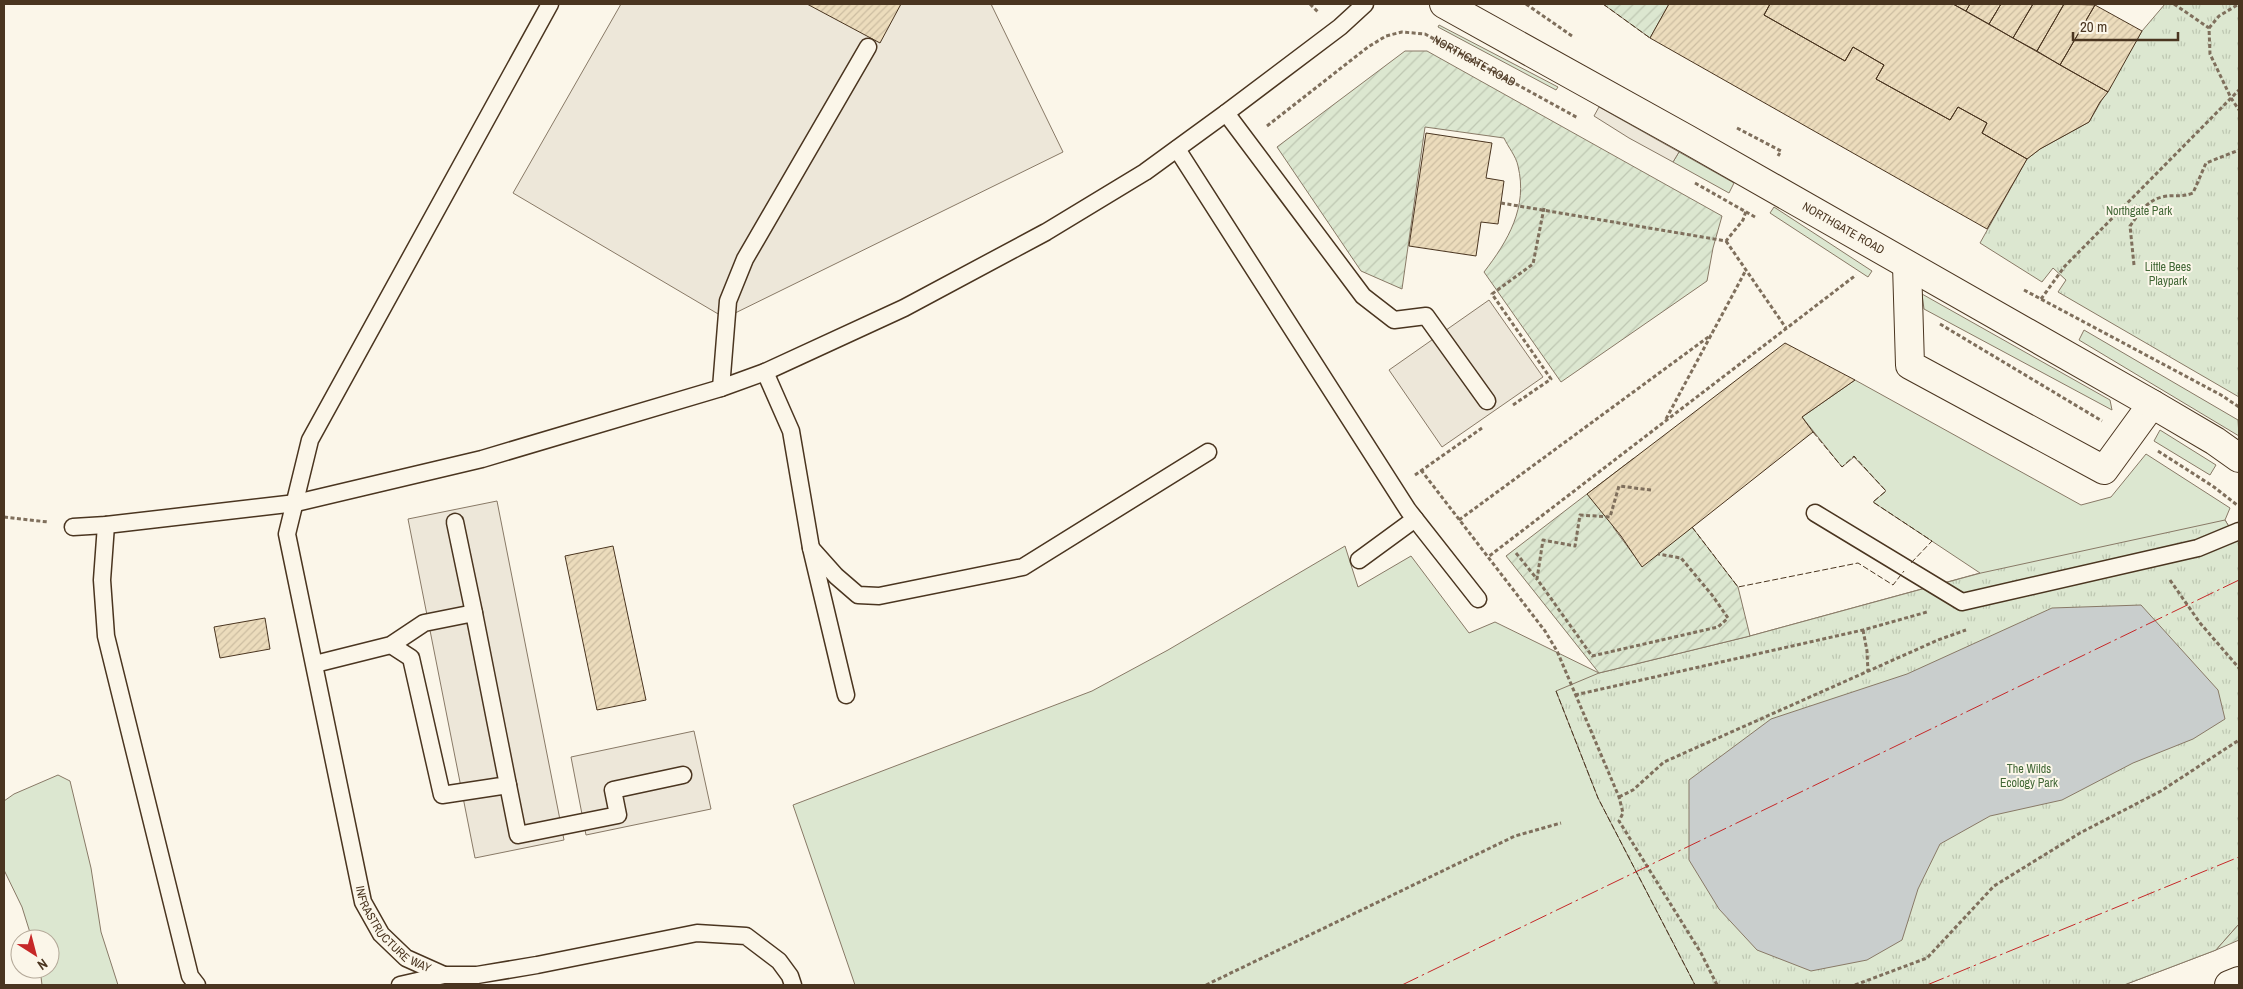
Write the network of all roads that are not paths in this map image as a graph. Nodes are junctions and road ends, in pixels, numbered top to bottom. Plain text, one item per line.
1 (550, 4) edge
2 (1365, 4) edge
3 (1444, 4) edge
4 (868, 47) dead end
5 (1226, 113) junction
6 (1177, 149) junction
7 (1907, 265) junction
8 (765, 372) junction
9 (721, 388) junction
10 (1487, 401) dead end
11 (2152, 404) junction
12 (1208, 452) dead end
13 (2239, 458) edge
14 (296, 503) junction
15 (1815, 512) dead end
16 (1415, 519) junction
17 (455, 522) dead end
18 (106, 525) junction
19 (73, 527) road end
20 (2239, 531) edge
21 (810, 548) junction
22 (1358, 560) dead end
23 (1478, 598) dead end
24 (474, 613) junction
25 (391, 645) junction
26 (315, 664) junction
27 (846, 695) dead end
28 (683, 775) dead end
29 (508, 785) junction
30 (444, 976) junction
31 (2239, 981) edge
32 (197, 985) edge
33 (400, 985) edge
34 (793, 985) edge
35 (2229, 985) edge

1 - 14 lane, INFRASTRUCTURE WAY
2 - 5 lane
3 - 7 street, NORTHGATE ROAD
4 - 9 lane
5 - 6 lane
5 - 10 lane
6 - 8 lane
6 - 16 lane
7 - 11 street, NORTHGATE ROAD
7 - 11 street
8 - 9 lane
8 - 21 lane
9 - 14 lane
11 - 13 street, NORTHGATE ROAD
12 - 21 lane
14 - 18 lane
14 - 26 lane, INFRASTRUCTURE WAY
15 - 20 lane
16 - 22 lane
16 - 23 lane
17 - 24 lane
18 - 19 lane
18 - 32 lane
21 - 27 lane
24 - 25 lane
24 - 29 lane
25 - 26 lane
25 - 29 lane
26 - 30 lane, INFRASTRUCTURE WAY
28 - 29 lane
30 - 33 lane
30 - 34 lane, INFRASTRUCTURE WAY
31 - 35 street

